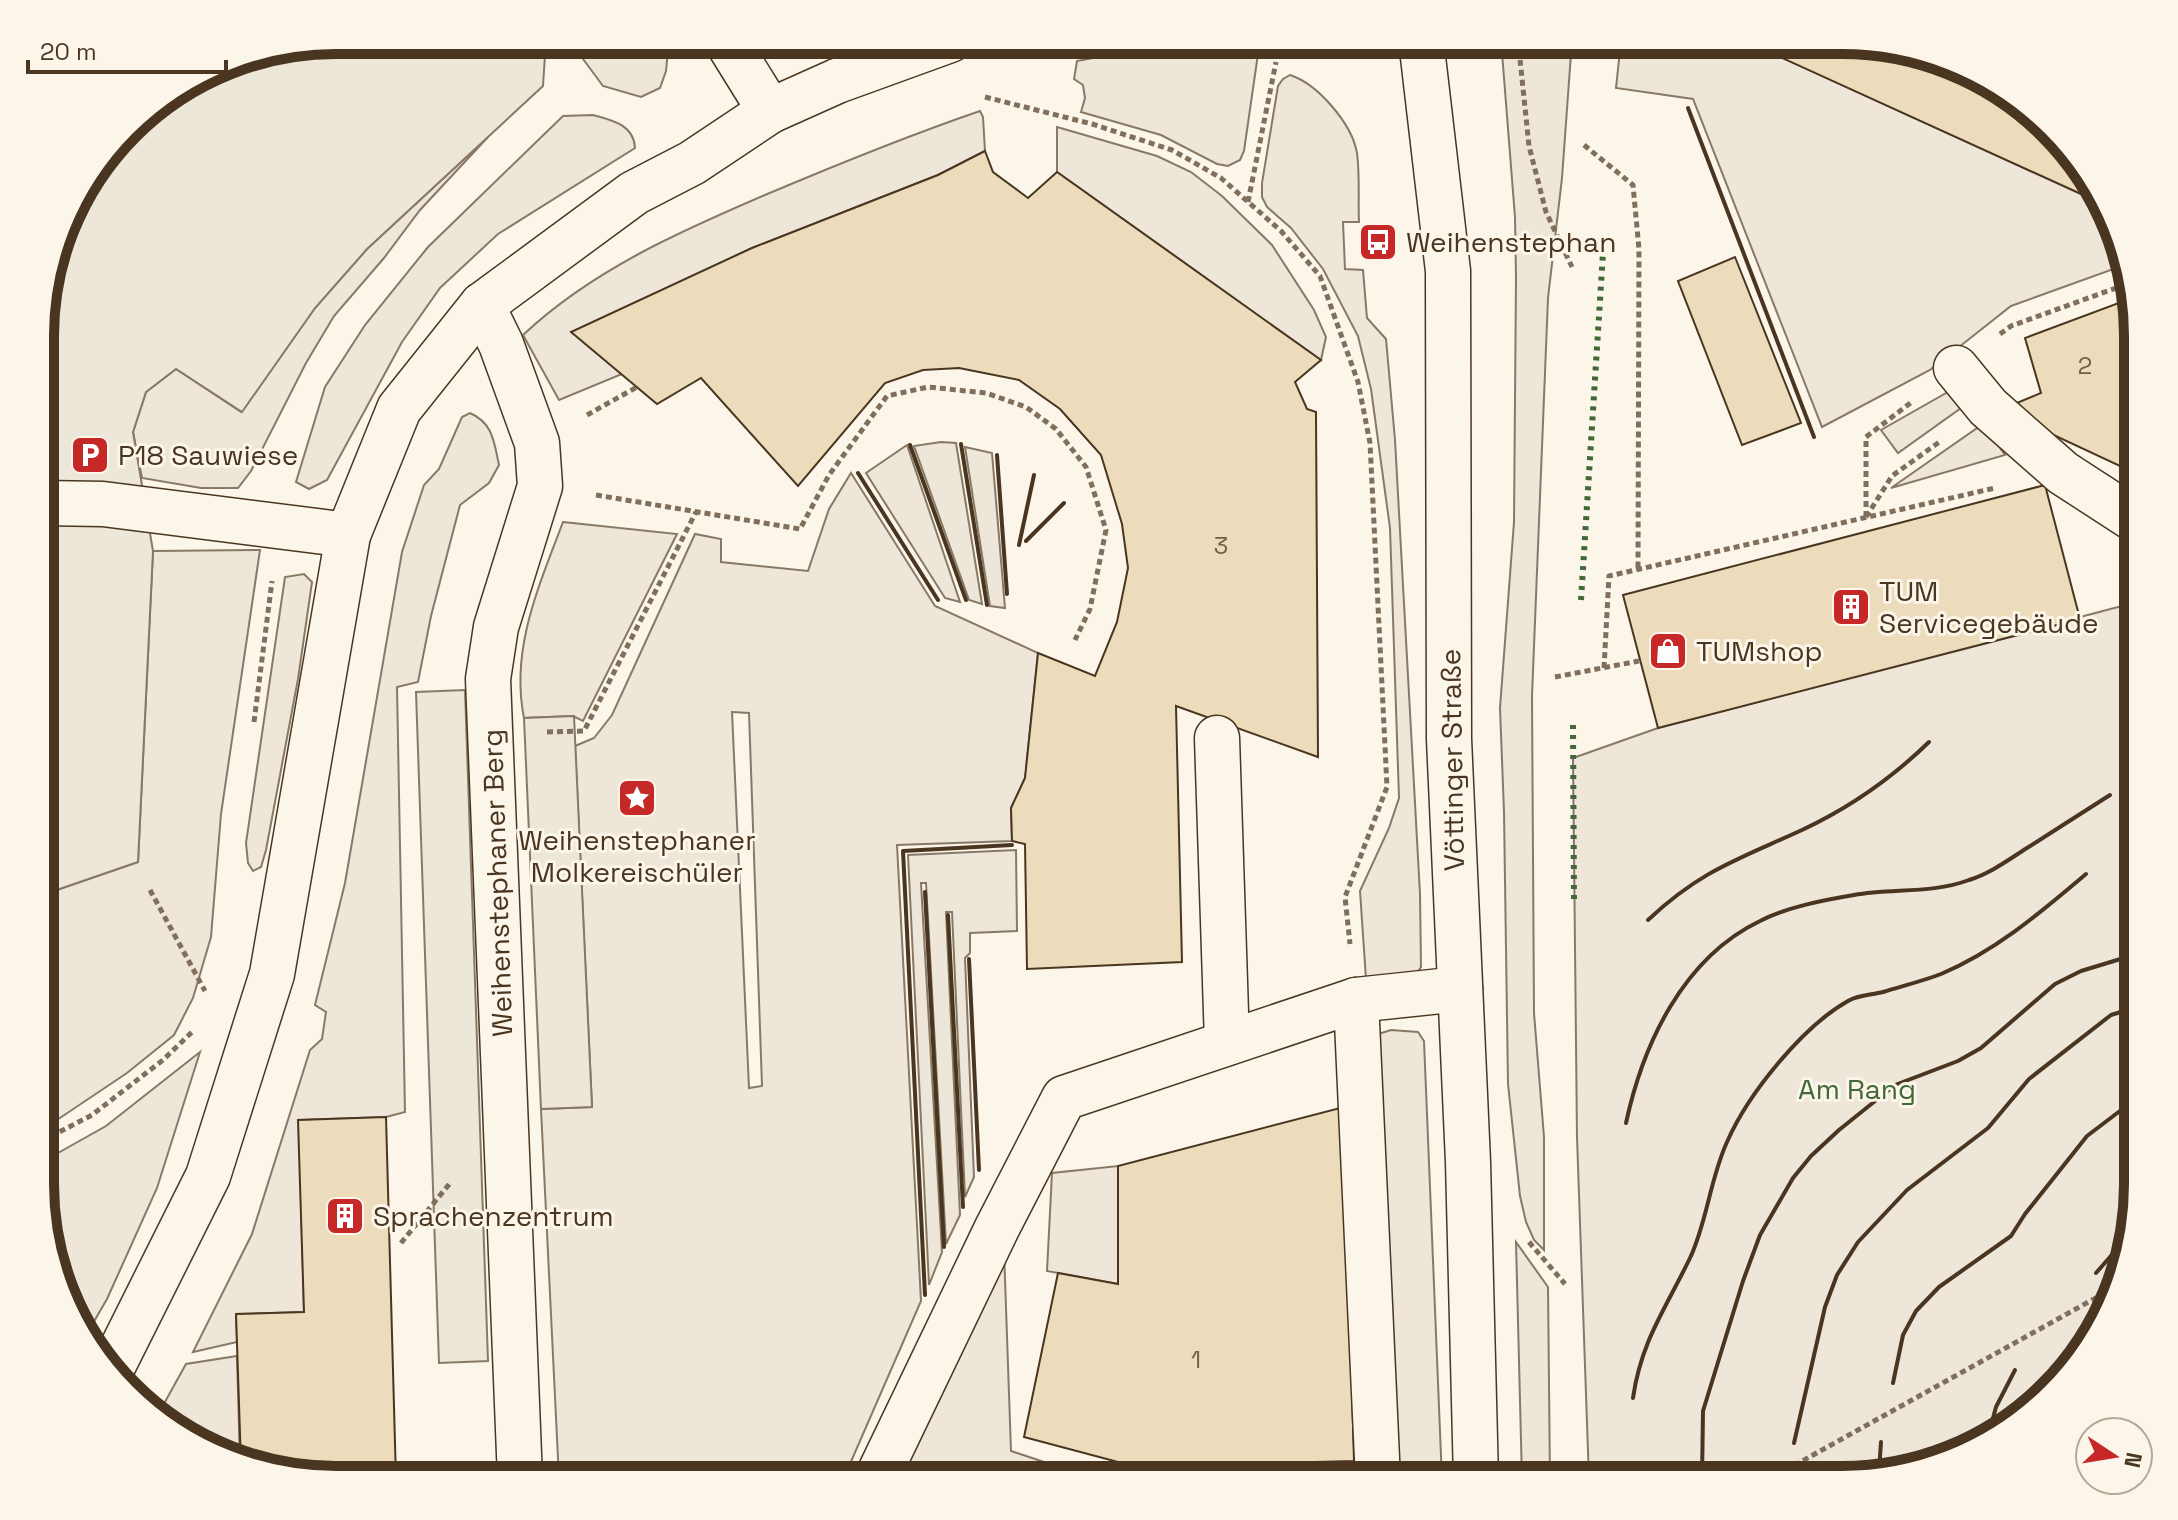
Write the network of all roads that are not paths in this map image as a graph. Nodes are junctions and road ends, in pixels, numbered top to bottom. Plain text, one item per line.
1 (735, 54) edge
2 (910, 54) edge
3 (1423, 55) edge
4 (770, 111) junction
5 (482, 305) junction
6 (1956, 368) dead end
7 (54, 503) edge
8 (2123, 512) edge
9 (348, 535) junction
10 (1217, 738) dead end
11 (1460, 989) junction
12 (1356, 1000) junction
13 (1227, 1043) junction
14 (116, 1360) edge
15 (519, 1465) edge
16 (883, 1465) edge
17 (1377, 1466) edge
18 (1476, 1466) edge

1 - 4 street
2 - 4 street
3 - 11 street, Vöttinger Straße
4 - 5 street
5 - 9 street
5 - 15 street, Weihenstephaner Berg
6 - 8 street
7 - 9 street
9 - 14 street
10 - 13 street
11 - 12 street
11 - 18 street, Vöttinger Straße
12 - 13 street
12 - 17 street
13 - 16 street

